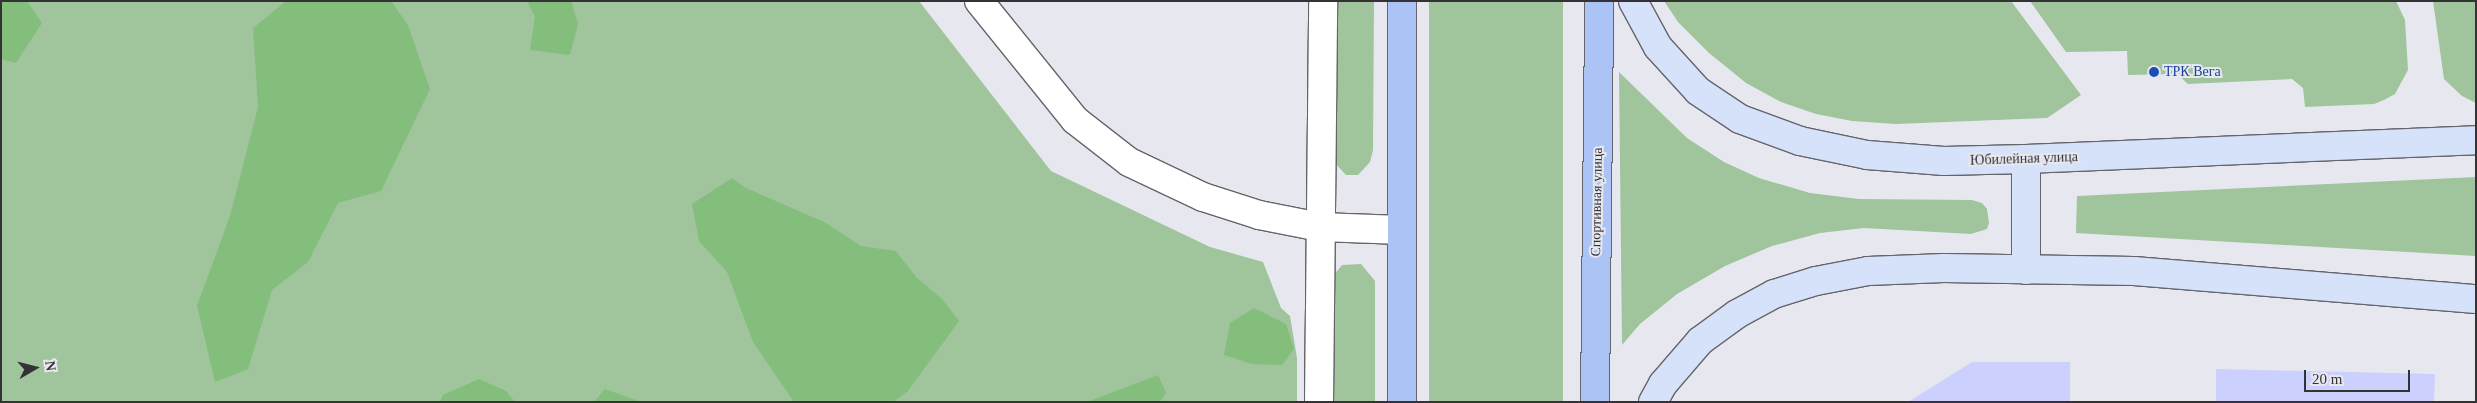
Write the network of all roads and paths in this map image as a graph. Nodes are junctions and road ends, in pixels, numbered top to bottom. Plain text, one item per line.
1 (978, 1) edge
2 (1323, 1) edge
3 (1402, 1) edge
4 (1599, 1) edge
5 (1633, 1) edge
6 (2476, 140) edge
7 (2026, 159) junction
8 (1320, 227) junction
9 (1402, 230) junction
10 (2026, 270) junction
11 (2476, 300) edge
12 (1319, 402) edge
13 (1402, 402) edge
14 (1595, 402) edge
15 (1653, 402) edge

1 - 8 street
2 - 8 street
3 - 9 main road
4 - 14 main road, Спортивная улица
5 - 7 main road, Юбилейная улица
6 - 7 main road, Юбилейная улица
7 - 10 main road
8 - 9 street
8 - 12 street
9 - 13 main road
10 - 11 main road
10 - 15 main road

